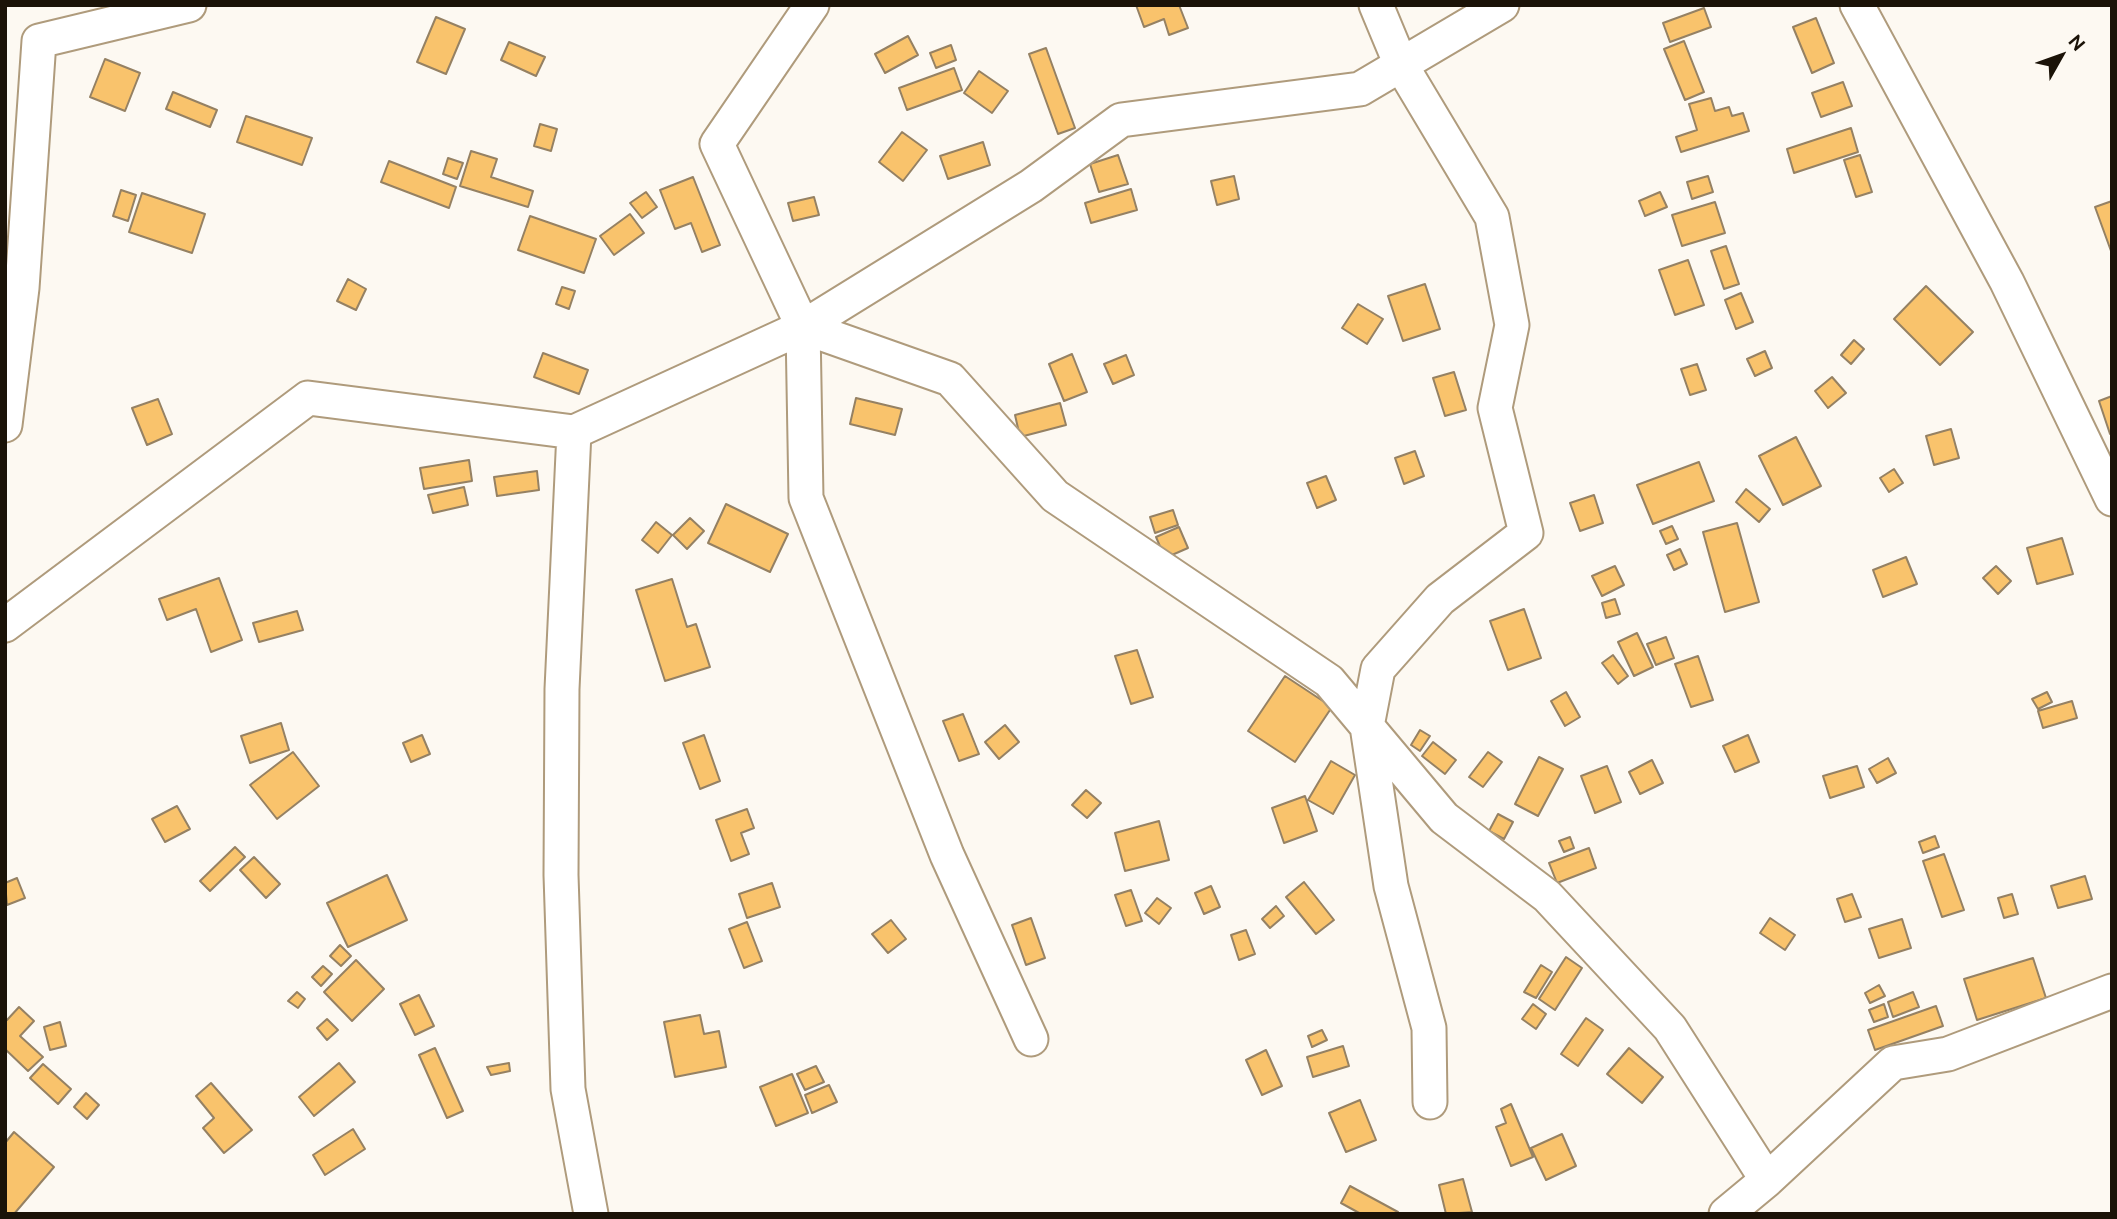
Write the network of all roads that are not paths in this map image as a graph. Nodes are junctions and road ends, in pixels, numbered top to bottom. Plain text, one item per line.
1 (189, 5) edge
2 (812, 5) edge
3 (1376, 5) edge
4 (1502, 5) edge
5 (1857, 5) edge
6 (1401, 65) junction
7 (803, 327) junction
8 (5, 425) edge
9 (574, 432) junction
10 (2112, 499) edge
11 (5, 625) edge
12 (1367, 726) junction
13 (2112, 991) edge
14 (1031, 1039) dead end
15 (1430, 1102) dead end
16 (1767, 1180) junction
17 (591, 1214) edge
18 (1727, 1214) edge

1 - 8 street
2 - 7 street
3 - 6 street
4 - 6 street
5 - 10 street
6 - 7 street
6 - 12 street
7 - 9 street
7 - 12 street
7 - 14 street
9 - 11 street
9 - 17 street
12 - 15 street
12 - 16 street
13 - 16 street
16 - 18 street

